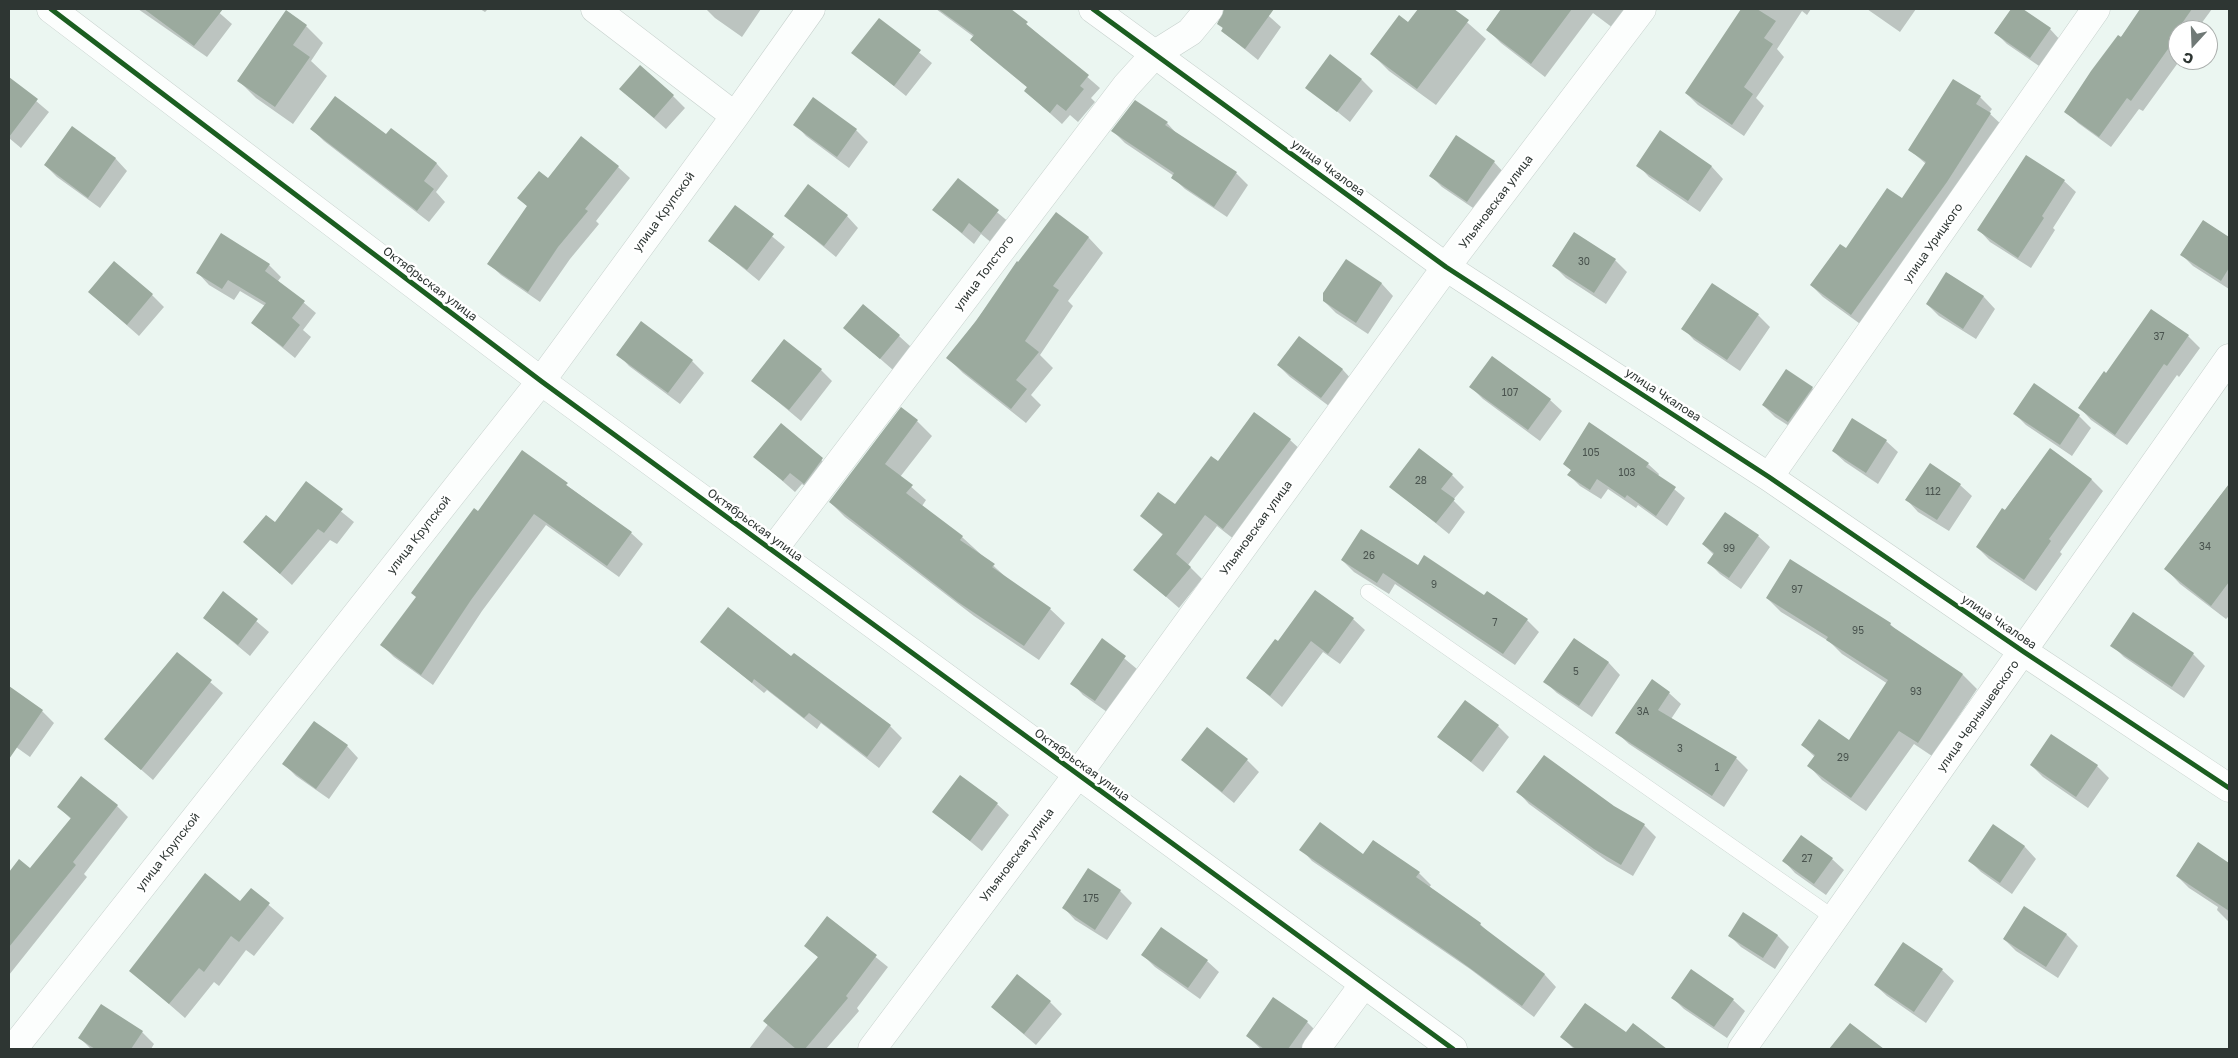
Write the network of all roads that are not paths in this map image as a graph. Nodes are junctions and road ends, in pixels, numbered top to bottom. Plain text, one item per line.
1 (51, 9) edge
2 (595, 9) edge
3 (811, 9) edge
4 (1093, 9) edge
5 (1208, 9) edge
6 (1642, 9) edge
7 (2096, 9) edge
8 (1155, 54) junction
9 (735, 116) junction
10 (1446, 267) junction
11 (2229, 358) edge
12 (540, 381) junction
13 (1769, 476) junction
14 (773, 550) junction
15 (1368, 592) dead end
16 (2024, 652) junction
17 (1078, 774) junction
18 (2229, 788) edge
19 (1834, 918) junction
20 (1364, 984) junction
21 (12, 1049) edge
22 (872, 1049) edge
23 (1316, 1049) edge
24 (1453, 1049) edge
25 (1742, 1049) edge

1 - 12 street, Октябрьская улица
2 - 9 street
3 - 9 street, улица Крупской
4 - 8 street, улица Чкалова
5 - 8 street, улица Толстого
6 - 10 street, Ульяновская улица
7 - 13 street, улица Урицкого
8 - 10 street, улица Чкалова
8 - 14 street, улица Толстого
9 - 12 street, улица Крупской
10 - 13 street, улица Чкалова
10 - 17 street, Ульяновская улица
11 - 16 street, улица Чернышевского
12 - 14 street, Октябрьская улица
12 - 21 street, улица Крупской
13 - 16 street, улица Чкалова
14 - 17 street, Октябрьская улица
15 - 19 lane
16 - 18 street, улица Чкалова
16 - 19 street, улица Чернышевского
17 - 20 street, Октябрьская улица
17 - 22 street, Ульяновская улица
19 - 25 street, улица Чернышевского
20 - 23 street
20 - 24 street, Октябрьская улица

